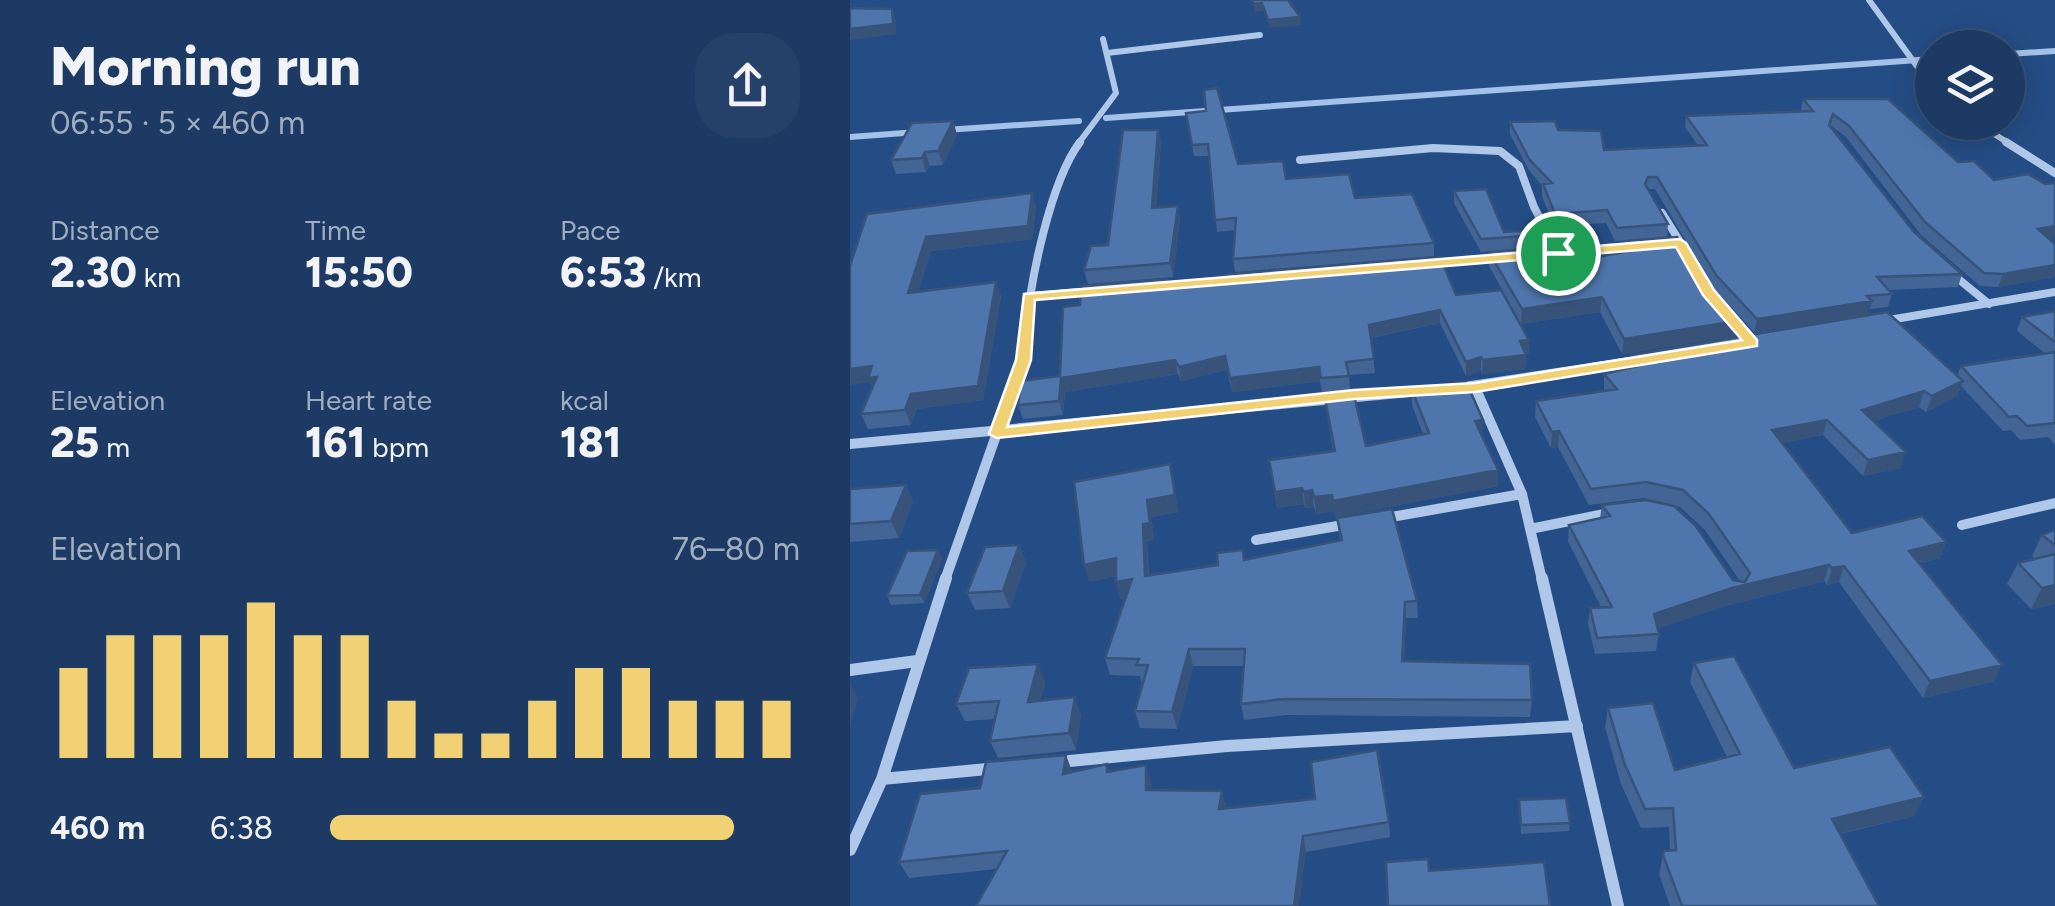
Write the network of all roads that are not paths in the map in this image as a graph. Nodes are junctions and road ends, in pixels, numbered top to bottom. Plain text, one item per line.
1 (1870, 0) edge
2 (1260, 35) dead end
3 (1103, 39) dead end
4 (1107, 52) junction
5 (1915, 65) edge
6 (2003, 140) edge
7 (1300, 160) dead end
8 (2055, 173) edge
9 (1651, 195) edge
10 (1680, 243) junction
11 (1662, 244) edge
12 (1645, 246) edge
13 (1558, 253) junction
14 (1687, 254) edge
15 (1426, 264) edge
16 (1941, 264) edge
17 (1200, 282) edge
18 (1142, 287) edge
19 (1104, 290) edge
20 (2055, 292) edge
21 (1029, 296) junction
22 (1989, 304) junction
23 (1723, 308) edge
24 (1870, 324) edge
25 (1772, 340) edge
26 (1752, 343) junction
27 (1734, 346) edge
28 (1660, 358) edge
29 (1475, 388) junction
30 (997, 434) junction
31 (850, 444) edge
32 (1522, 494) junction
33 (2055, 504) edge
34 (1630, 509) edge
35 (1962, 525) dead end
36 (1530, 528) junction
37 (1256, 540) dead end
38 (918, 662) junction
39 (850, 670) edge
40 (1577, 726) junction
41 (1035, 764) edge
42 (1016, 766) edge
43 (882, 780) junction
44 (850, 850) edge
45 (1618, 906) edge

1 - 5 street
2 - 4 street
3 - 4 street
4 - 21 street
6 - 8 street
7 - 13 street
9 - 10 street
10 - 11 street
10 - 14 street
12 - 13 street
13 - 15 street
16 - 22 street
17 - 18 street
19 - 21 street
20 - 22 street
21 - 30 street
22 - 24 street
23 - 26 street
25 - 26 street
26 - 27 street
28 - 29 street
29 - 30 street
29 - 32 street
30 - 31 street
30 - 38 street
32 - 36 street
32 - 37 street
33 - 35 street
34 - 36 street
36 - 40 street
38 - 39 street
38 - 43 street
40 - 41 street
40 - 45 street
42 - 43 street
43 - 44 street

